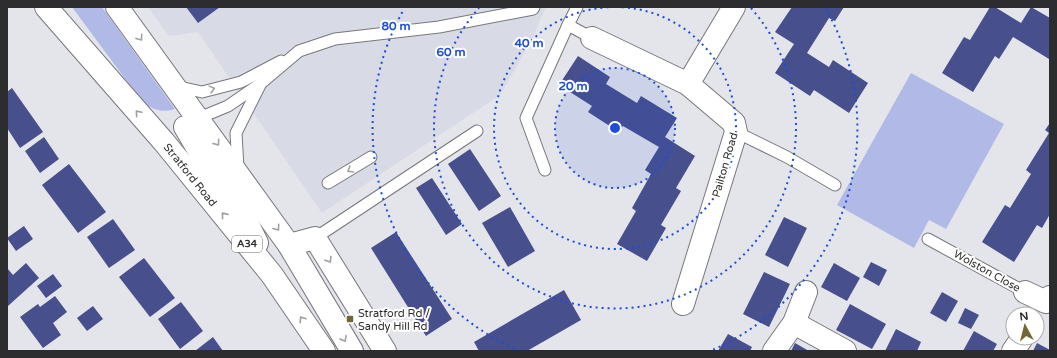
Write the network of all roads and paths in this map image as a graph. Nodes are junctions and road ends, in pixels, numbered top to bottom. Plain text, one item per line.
1 (46, 7) edge
2 (117, 7) edge
3 (534, 7) edge
4 (577, 7) edge
5 (734, 7) edge
6 (568, 25) junction
7 (592, 38) joint
8 (299, 51) junction
9 (260, 84) junction
10 (688, 84) junction
11 (174, 85) junction
12 (192, 123) junction
13 (477, 131) dead end
14 (736, 132) junction
15 (164, 142) junction
16 (371, 157) dead end
17 (545, 170) dead end
18 (238, 173) junction
19 (328, 183) dead end
20 (835, 185) dead end
21 (315, 238) junction
22 (928, 239) dead end
23 (289, 245) junction
24 (272, 274) junction
25 (806, 292) dead end
26 (1025, 292) joint
27 (683, 304) dead end
28 (1044, 304) edge
29 (794, 323) junction
30 (324, 351) edge
31 (352, 351) edge
32 (385, 351) edge
33 (774, 351) edge
34 (845, 351) edge

15 -> 1 main road, Stratford Road / A34
2 -> 11 main road
3 - 8 lane
4 - 6 lane
5 - 10 main road
6 - 7 lane
6 - 17 lane
7 - 10 main road, Pailton Road
8 - 9 lane
11 -> 8 lane
9 - 12 lane
9 - 18 lane
10 - 14 main road, Pailton Road
11 - 12 main road
12 - 15 main road
12 -> 18 main road
12 - 24 main road
13 - 21 lane
14 - 20 lane
14 - 27 main road, Pailton Road
24 -> 15 main road, Stratford Road / A34
16 -> 19 lane
18 -> 23 main road
21 - 23 main road
21 -> 32 main road
22 - 26 lane, Wolston Close
23 -> 31 main road
30 -> 24 main road, Stratford Road / A34
25 - 29 main road
26 - 28 main road, Wolston Close
29 - 33 main road
29 - 34 main road

